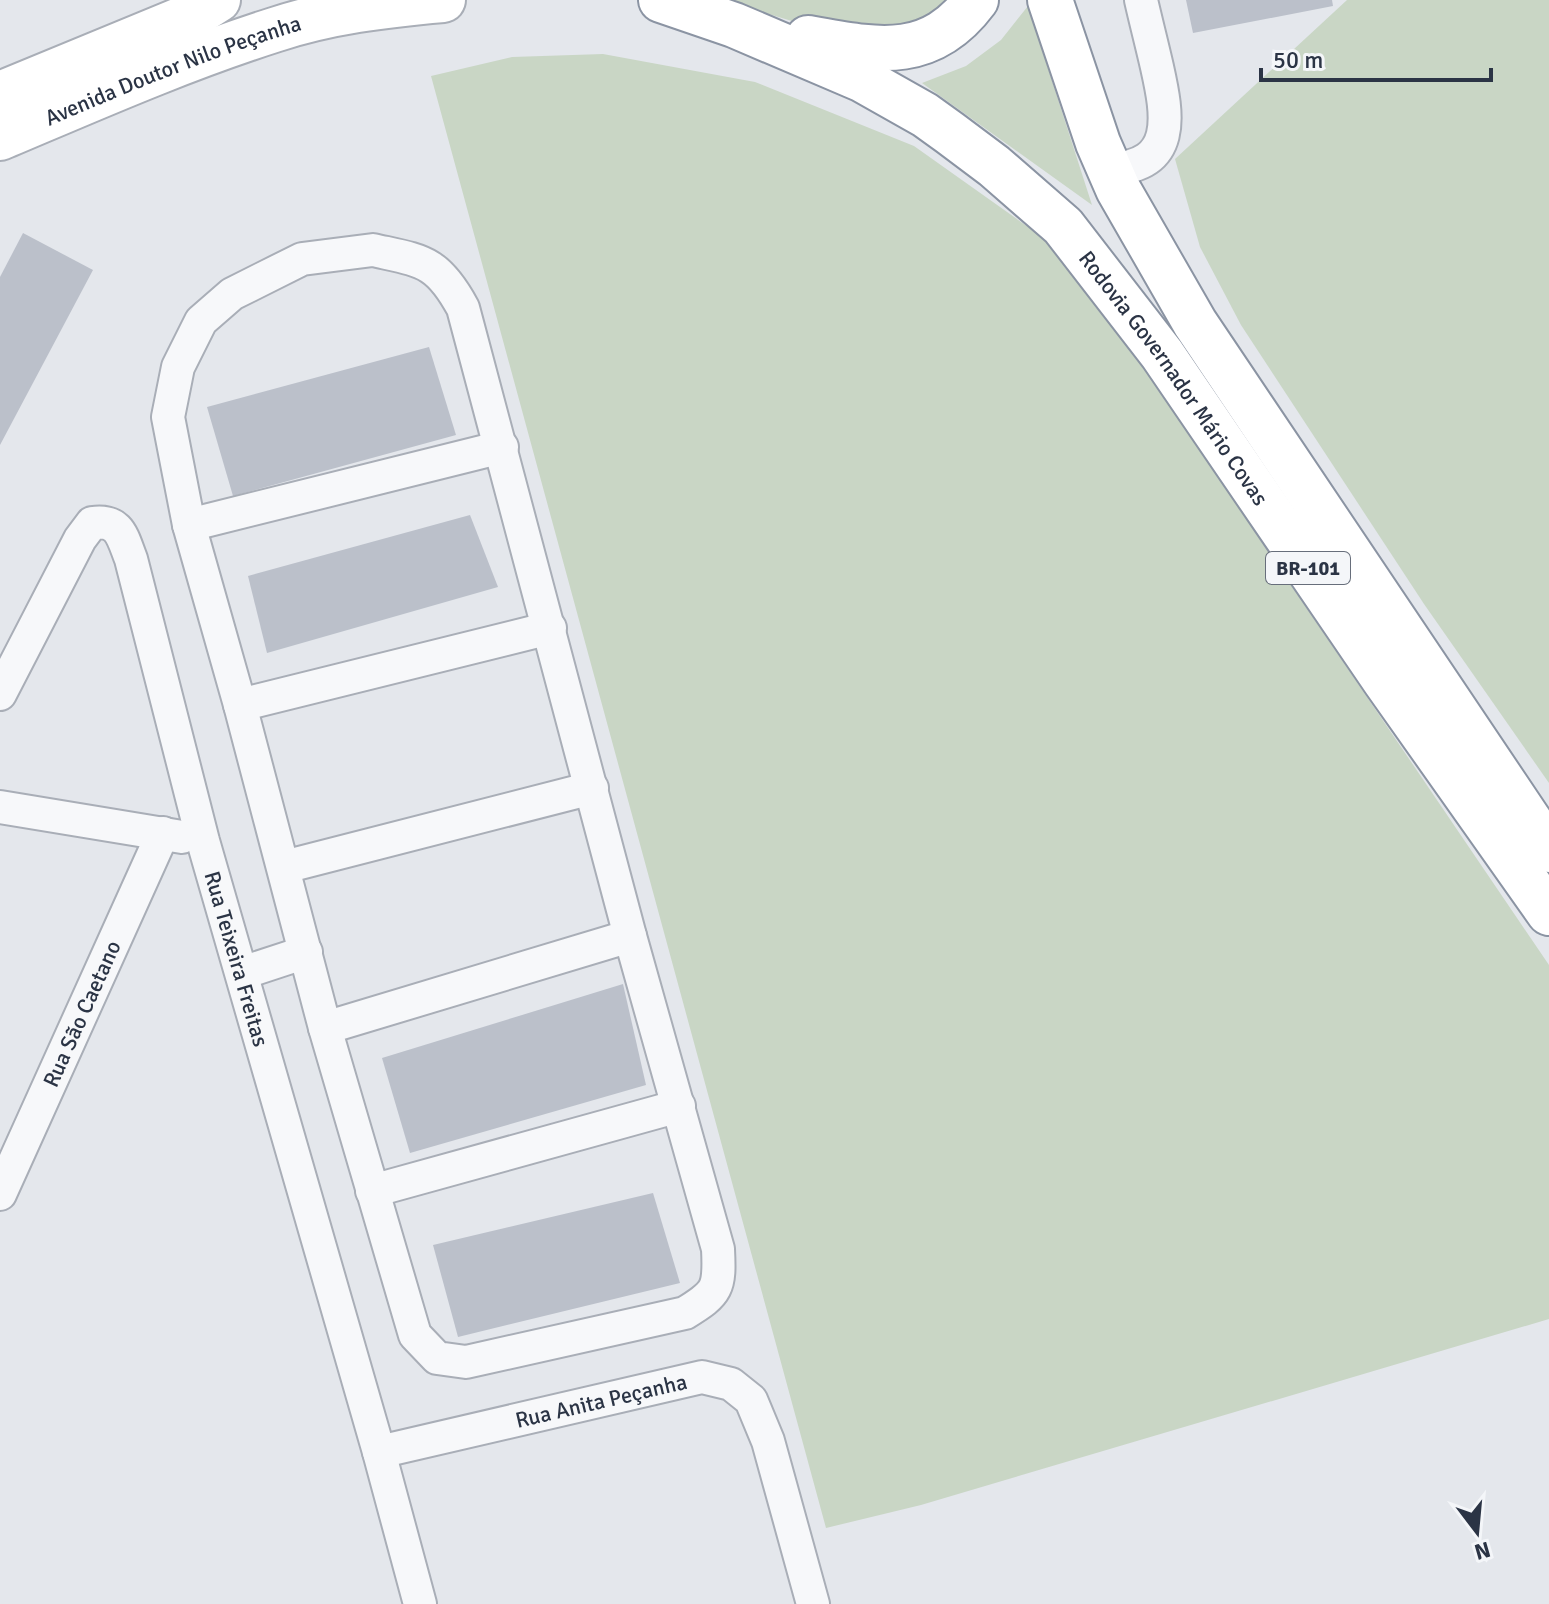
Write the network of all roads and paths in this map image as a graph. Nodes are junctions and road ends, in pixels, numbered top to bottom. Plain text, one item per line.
1 (218, 0) edge
2 (443, 0) edge
3 (661, 0) edge
4 (976, 0) edge
5 (1050, 0) edge
6 (1141, 0) edge
7 (734, 25) junction
8 (0, 94) edge
9 (0, 138) edge
10 (1110, 169) junction
11 (502, 447) junction
12 (189, 525) junction
13 (550, 628) junction
14 (0, 694) edge
15 (240, 705) junction
16 (592, 788) junction
17 (0, 807) edge
18 (163, 833) junction
19 (203, 841) junction
20 (1549, 850) edge
21 (284, 867) junction
22 (1549, 913) edge
23 (630, 936) junction
24 (306, 952) junction
25 (242, 973) junction
26 (325, 1028) junction
27 (679, 1106) junction
28 (372, 1191) junction
29 (0, 1194) edge
30 (379, 1452) junction
31 (420, 1604) edge
32 (813, 1604) edge

1 - 8 main road, Avenida Doutor Nilo Peçanha
2 - 9 main road, Avenida Doutor Nilo Peçanha
3 - 7 main road, Rodovia Governador Mário Covas / BR-101
4 - 7 main road
5 - 10 main road, Rodovia Governador Mário Covas / BR-101
6 - 10 street
7 - 22 main road, Rodovia Governador Mário Covas / BR-101
10 - 20 main road, Rodovia Governador Mário Covas / BR-101
11 - 12 street
11 - 12 street
11 - 13 street
12 - 15 street
13 - 15 street
13 - 16 street
14 - 19 street, Rua Teixeira Freitas
15 - 21 street
16 - 21 street
16 - 23 street
17 - 18 street
18 - 19 street
18 - 29 street, Rua São Caetano
19 - 25 street, Rua Teixeira Freitas
21 - 24 street
23 - 26 street
23 - 27 street
24 - 25 street
24 - 26 street
25 - 30 street, Rua Teixeira Freitas
26 - 28 street
27 - 28 street
27 - 28 street
30 - 31 street, Rua Teixeira Freitas
30 - 32 street, Rua Anita Peçanha

